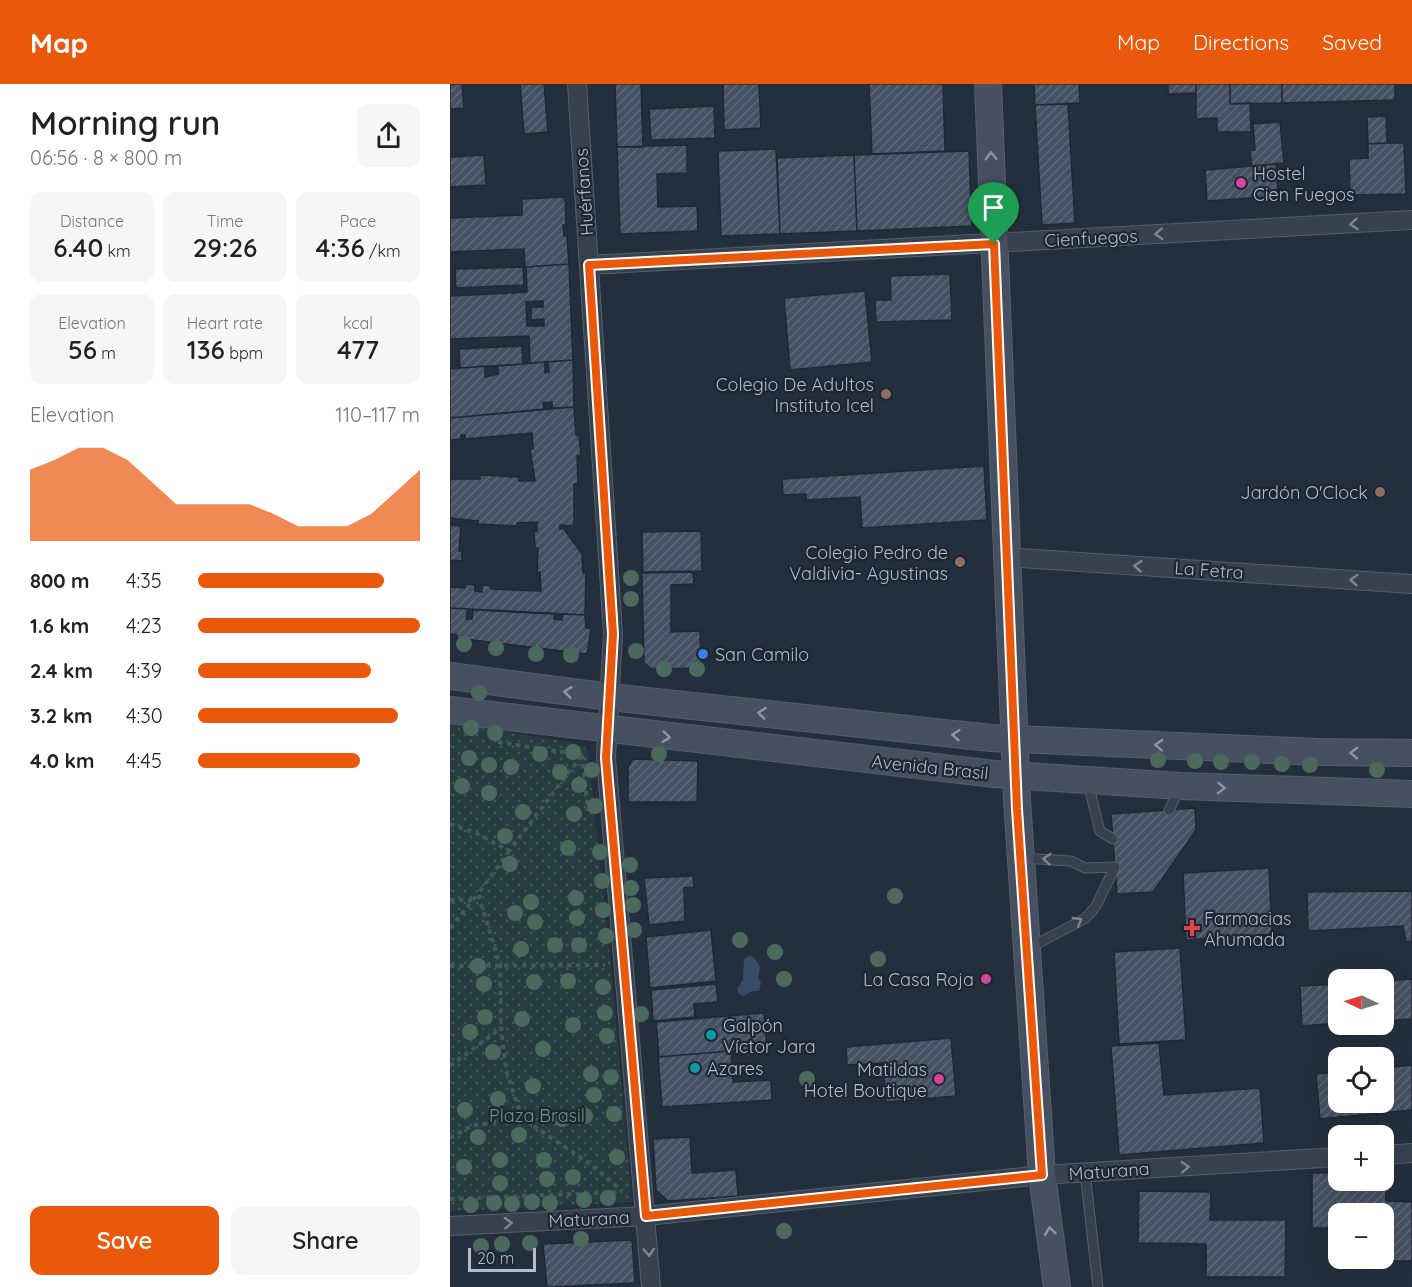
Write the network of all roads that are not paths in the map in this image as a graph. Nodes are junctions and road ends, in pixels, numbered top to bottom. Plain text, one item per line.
1 (577, 84) edge
2 (988, 84) edge
3 (1412, 220) edge
4 (994, 244) junction
5 (589, 265) junction
6 (1006, 557) junction
7 (1412, 584) edge
8 (450, 676) edge
9 (610, 697) junction
10 (450, 711) edge
11 (608, 731) junction
12 (1014, 739) junction
13 (1412, 753) edge
14 (1016, 776) junction
15 (1088, 781) junction
16 (1181, 786) junction
17 (1412, 794) edge
18 (1169, 810) dead end
19 (1113, 839) dead end
20 (1020, 857) junction
21 (1027, 949) junction
22 (1412, 1153) edge
23 (1394, 1154) edge
24 (1328, 1158) edge
25 (1085, 1172) junction
26 (1042, 1175) junction
27 (646, 1216) junction
28 (450, 1226) edge
29 (651, 1287) edge
30 (1057, 1287) edge
31 (1098, 1287) edge

1 - 5 street, Huérfanos
4 -> 2 main road
3 -> 4 street, Cienfuegos
4 - 5 street, Cienfuegos
4 - 6 main road
5 - 9 street, Huérfanos
7 -> 6 street, La Fetra
6 - 12 main road
9 -> 8 main road, Avenida Brasil
9 - 11 street, Huérfanos
12 -> 9 main road, Avenida Brasil
10 - 11 main road, Avenida Brasil
11 -> 14 main road, Avenida Brasil
11 - 27 street, Huérfanos
13 -> 12 main road, Avenida Brasil
12 - 14 main road
14 - 15 main road, Avenida Brasil
14 - 20 main road
15 - 16 main road, Avenida Brasil
15 - 19 lane
16 -> 17 main road, Avenida Brasil
16 - 18 lane
20 - 21 main road
21 -> 20 lane
21 - 26 main road
22 - 23 street
25 -> 24 street, Maturana
25 - 26 street, Maturana
25 - 31 lane
26 - 27 street, Maturana
30 -> 26 main road
28 -> 27 street, Maturana
27 -> 29 street

